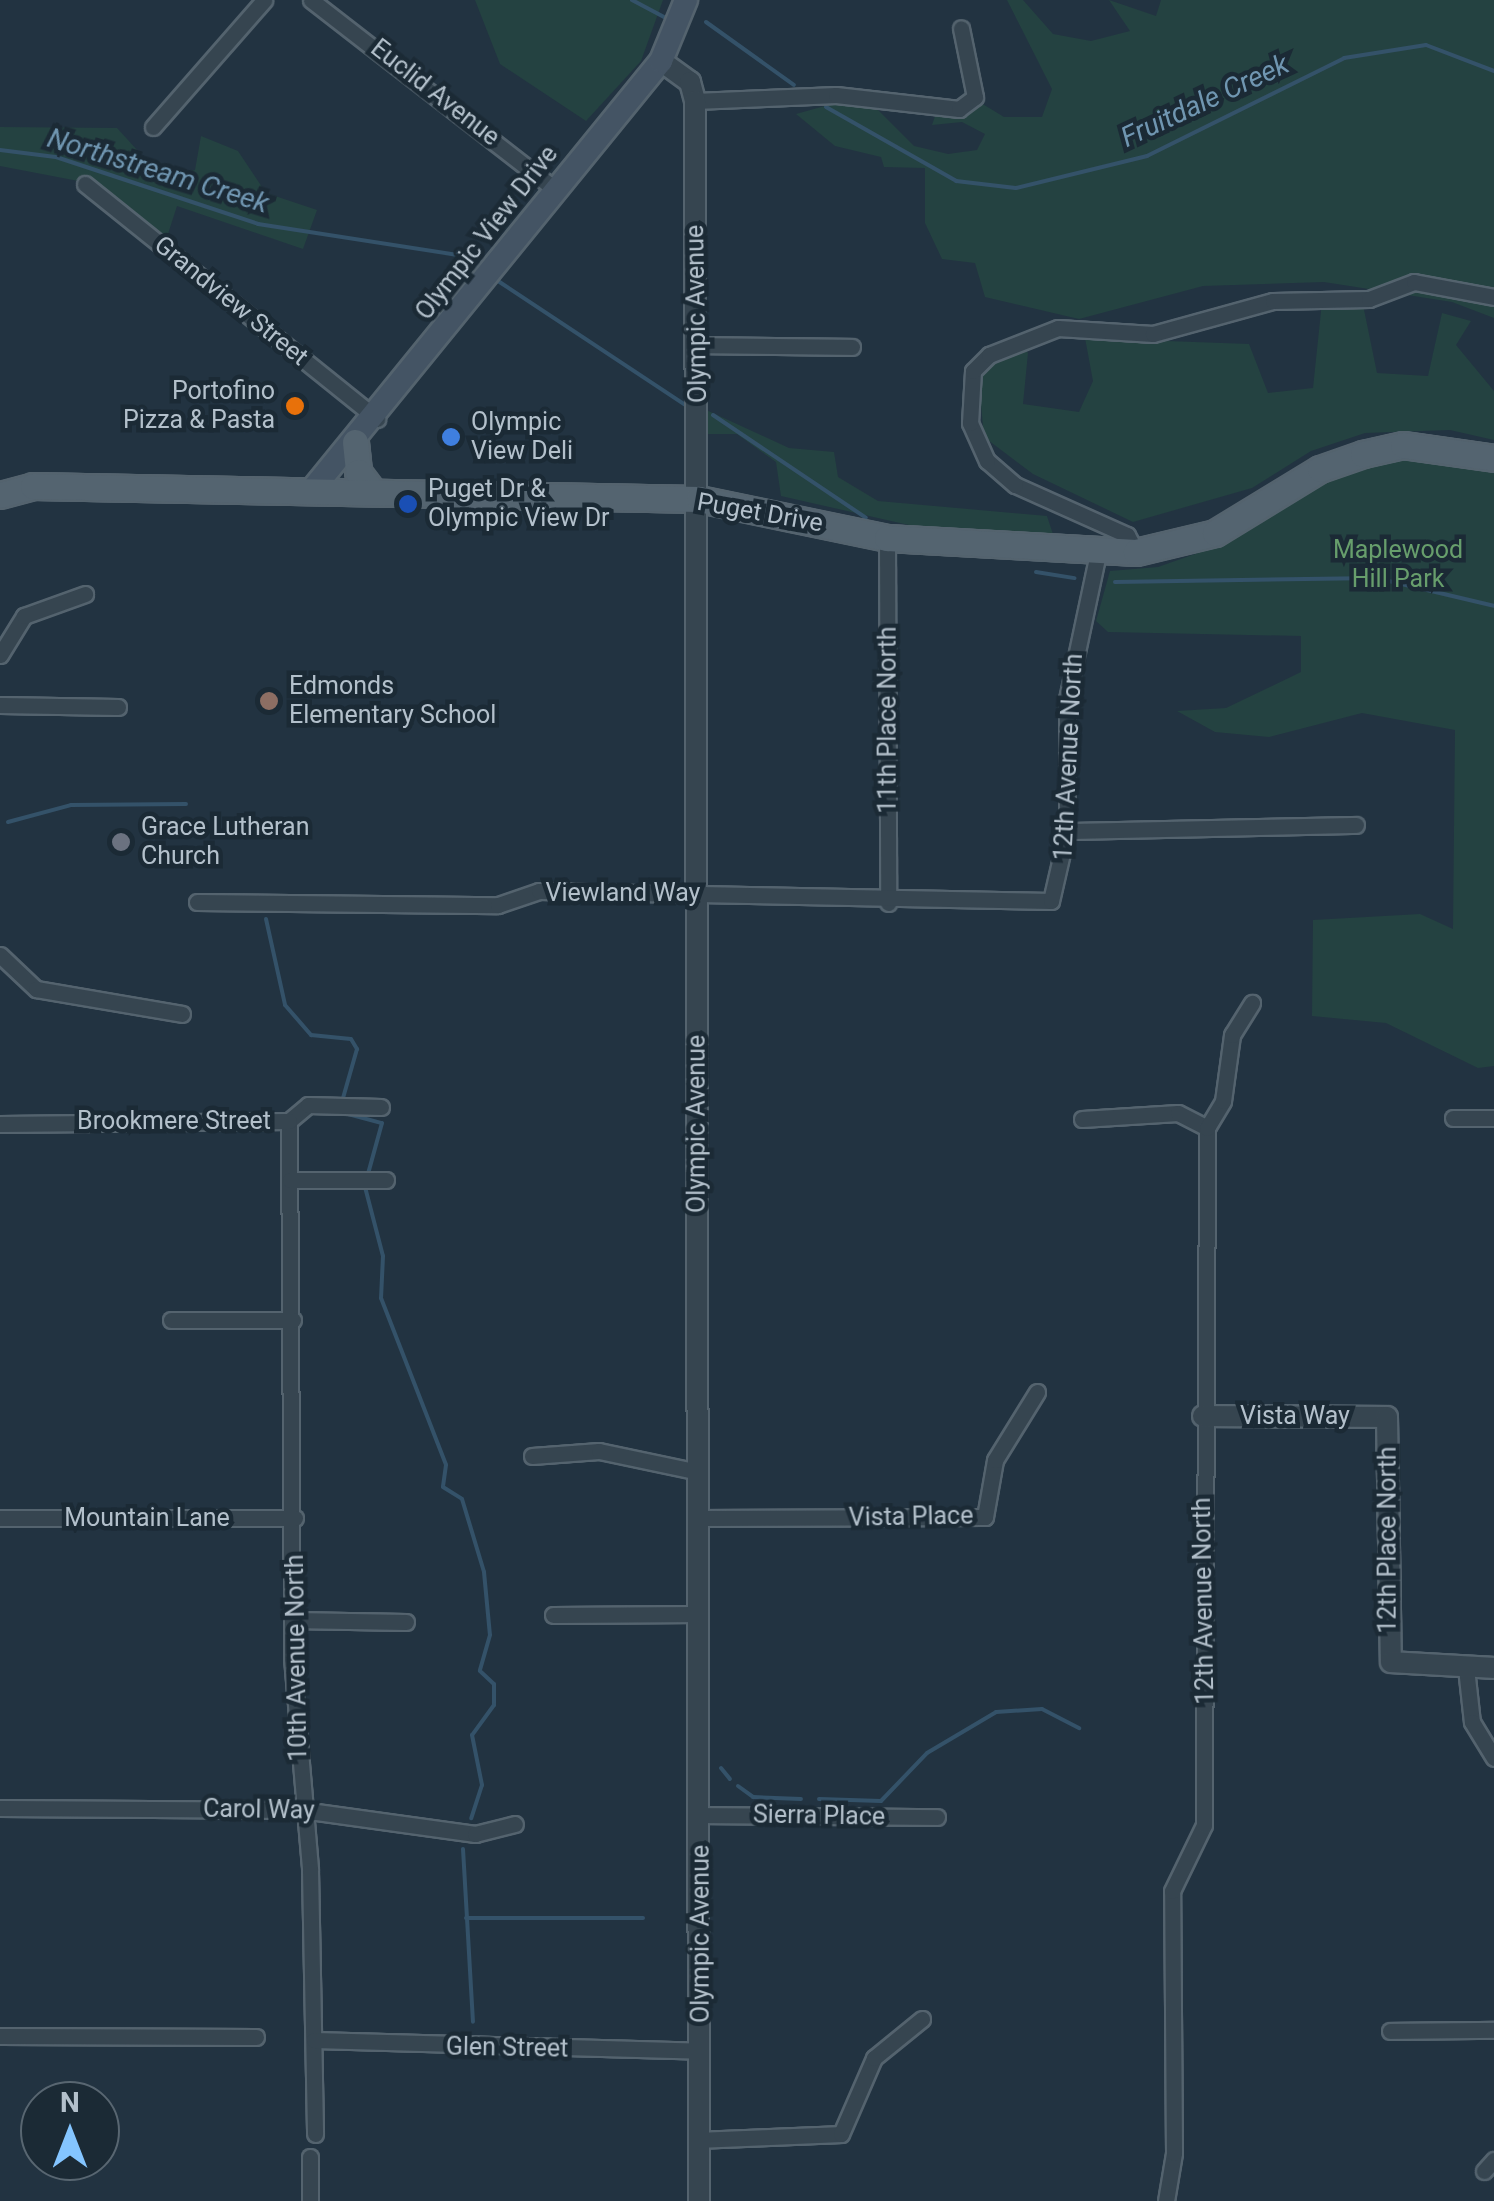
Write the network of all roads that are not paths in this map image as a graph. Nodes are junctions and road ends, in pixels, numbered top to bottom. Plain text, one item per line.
1 (264, 0) edge
2 (312, 0) edge
3 (686, 0) edge
4 (961, 28) dead end
5 (661, 61) junction
6 (695, 102) junction
7 (153, 126) dead end
8 (86, 184) dead end
9 (555, 189) junction
10 (1494, 296) edge
11 (698, 346) junction
12 (852, 348) dead end
13 (376, 419) junction
14 (355, 442) junction
15 (1494, 458) edge
16 (33, 486) junction
17 (0, 487) edge
18 (312, 490) junction
19 (373, 492) junction
20 (0, 495) edge
21 (700, 499) junction
22 (887, 538) junction
23 (1136, 552) junction
24 (1098, 553) junction
25 (84, 594) dead end
26 (0, 655) edge
27 (0, 705) edge
28 (118, 707) dead end
29 (1356, 825) dead end
30 (1066, 831) junction
31 (696, 892) junction
32 (1051, 901) joint
33 (197, 902) dead end
34 (888, 903) junction
35 (0, 955) edge
36 (1252, 1003) dead end
37 (182, 1014) dead end
38 (381, 1107) dead end
39 (1453, 1118) dead end
40 (1494, 1118) edge
41 (1082, 1119) dead end
42 (289, 1121) junction
43 (0, 1124) edge
44 (1207, 1128) junction
45 (290, 1180) junction
46 (386, 1180) dead end
47 (170, 1320) dead end
48 (293, 1320) junction
49 (1037, 1392) dead end
50 (1203, 1416) junction
51 (1387, 1417) joint
52 (532, 1456) dead end
53 (698, 1472) junction
54 (0, 1518) edge
55 (294, 1518) junction
56 (698, 1518) junction
57 (700, 1614) junction
58 (553, 1615) dead end
59 (292, 1620) junction
60 (406, 1622) dead end
61 (1466, 1668) junction
62 (1494, 1668) edge
63 (1494, 1758) edge
64 (0, 1808) edge
65 (302, 1810) junction
66 (701, 1815) junction
67 (937, 1817) dead end
68 (515, 1824) dead end
69 (922, 2019) dead end
70 (1390, 2030) dead end
71 (1494, 2030) edge
72 (0, 2036) edge
73 (256, 2037) dead end
74 (314, 2040) junction
75 (701, 2051) junction
76 (315, 2134) dead end
77 (698, 2140) junction
78 (310, 2157) dead end
79 (310, 2201) edge
80 (699, 2201) edge
81 (1166, 2201) edge

1 - 7 street
2 - 9 street, Euclid Avenue
3 - 5 main road, Olympic View Drive
4 - 6 street
5 - 6 street
5 - 9 main road, Olympic View Drive
6 - 11 street, Olympic Avenue
8 - 13 street, Grandview Street
9 - 13 main road, Olympic View Drive
10 - 23 street
11 - 12 street
11 - 21 street, Olympic Avenue
13 - 14 main road, Olympic View Drive
14 - 18 main road, Olympic View Drive
14 - 19 main road
15 - 23 main road, Puget Drive
16 - 17 street, Puget Drive
16 - 18 main road, Puget Drive
16 - 20 main road
18 - 19 main road, Puget Drive
19 - 21 main road, Puget Drive
21 - 22 main road, Puget Drive
21 - 31 street, Olympic Avenue
22 - 24 main road, Puget Drive
22 - 34 street, 11th Place North
23 - 24 main road, Puget Drive
24 - 30 street, 12th Avenue North
25 - 26 street
27 - 28 street
29 - 30 street
30 - 32 street, 12th Avenue North
31 - 33 street, Viewland Way
31 - 34 street, Viewland Way
31 - 53 street, Olympic Avenue
32 - 34 street, Viewland Way
35 - 37 street
36 - 44 street, 12th Avenue North
38 - 42 street
39 - 40 street
41 - 44 street
42 - 43 street, Brookmere Street
42 - 45 street, 10th Avenue North
44 - 50 street, 12th Avenue North
45 - 46 street
45 - 48 street, 10th Avenue North
47 - 48 street
48 - 55 street, 10th Avenue North
49 - 56 street, Vista Place
50 - 51 street, Vista Way
50 - 81 street, 12th Avenue North
51 - 61 street, 12th Place North
52 - 53 street
53 - 56 street, Olympic Avenue
54 - 55 street, Mountain Lane
55 - 59 street, 10th Avenue North
56 - 57 street, Olympic Avenue
57 - 58 street
57 - 66 street, Olympic Avenue
59 - 60 street
59 - 65 street, 10th Avenue North
61 - 62 street
61 - 63 street
64 - 65 street, Carol Way
65 - 68 street, Carol Way
65 - 74 street, 10th Avenue North
66 - 67 street, Sierra Place
66 - 75 street, Olympic Avenue
69 - 77 street
70 - 71 street
72 - 73 street
74 - 75 street, Glen Street
74 - 76 street, 10th Avenue North
75 - 77 street, Olympic Avenue
77 - 80 street, Olympic Avenue
78 - 79 street

